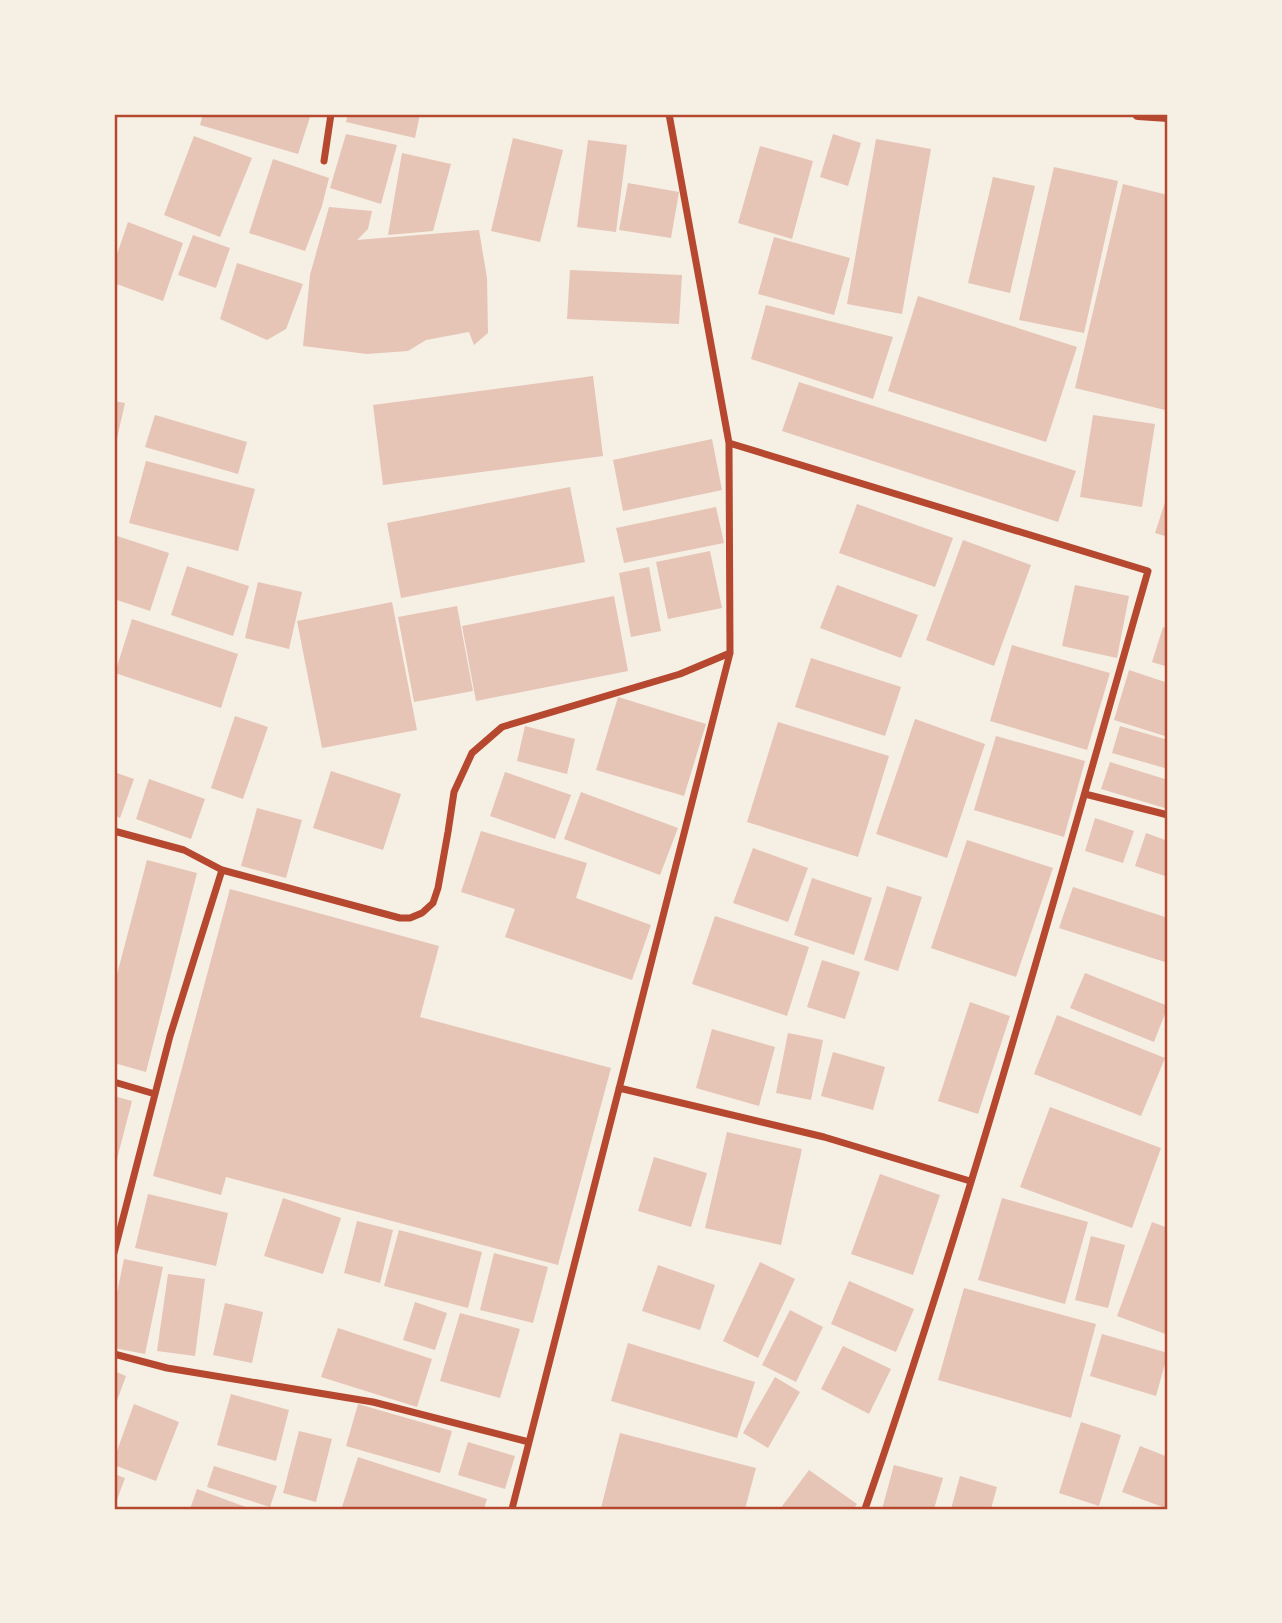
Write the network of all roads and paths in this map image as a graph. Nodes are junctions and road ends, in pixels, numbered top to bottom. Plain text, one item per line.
1 (331, 114) edge
2 (669, 114) edge
3 (1138, 114) edge
4 (1168, 116) edge
5 (324, 161) dead end
6 (729, 443) junction
7 (730, 653) junction
8 (1085, 794) junction
9 (1168, 815) edge
10 (114, 831) edge
11 (222, 870) junction
12 (114, 1082) edge
13 (619, 1088) junction
14 (155, 1094) junction
15 (970, 1181) junction
16 (114, 1253) edge
17 (114, 1354) edge
18 (529, 1442) junction
19 (512, 1509) edge
20 (865, 1509) edge

1 - 5 street
2 - 6 street
3 - 4 street
6 - 7 street
6 - 8 street
7 - 11 street
7 - 13 street
8 - 9 street
8 - 15 street
10 - 11 street
11 - 14 street
12 - 14 street
13 - 15 street
13 - 18 street
14 - 16 street
15 - 20 street
17 - 18 street
18 - 19 street

